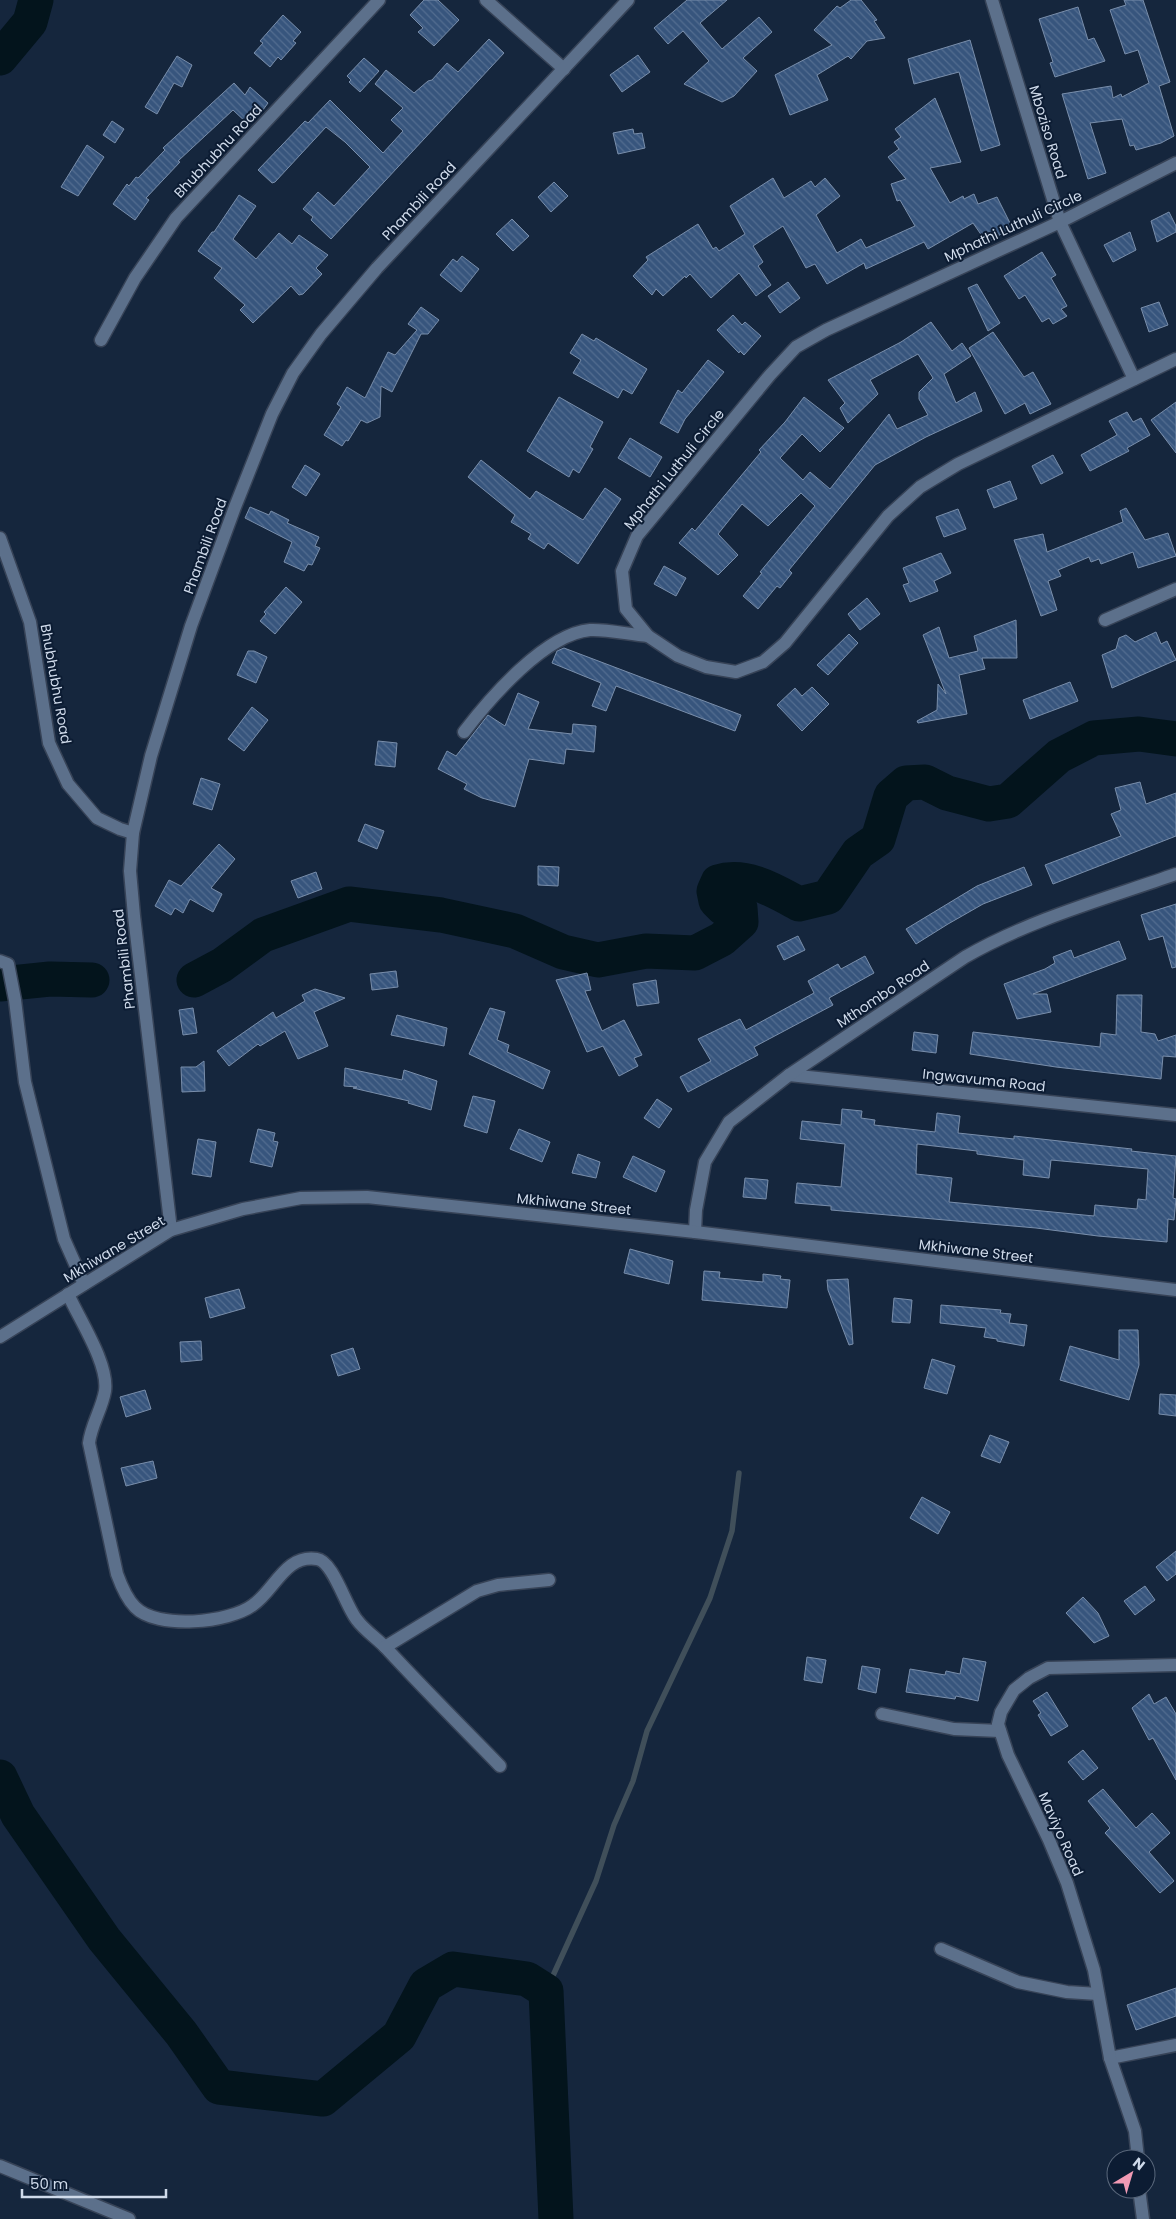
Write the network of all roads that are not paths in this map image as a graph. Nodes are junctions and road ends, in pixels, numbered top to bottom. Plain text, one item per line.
1 (379, 0) edge
2 (486, 0) edge
3 (628, 0) edge
4 (992, 0) edge
5 (564, 69) junction
6 (1176, 164) edge
7 (1060, 222) junction
8 (101, 340) dead end
9 (1176, 358) edge
10 (1134, 378) junction
11 (0, 538) edge
12 (1176, 589) edge
13 (1105, 620) dead end
14 (648, 636) junction
15 (464, 732) dead end
16 (133, 833) junction
17 (1176, 874) edge
18 (0, 961) edge
19 (789, 1075) junction
20 (1176, 1115) edge
21 (171, 1230) junction
22 (695, 1232) junction
23 (84, 1284) junction
24 (1176, 1290) edge
25 (68, 1294) junction
26 (0, 1336) edge
27 (549, 1580) dead end
28 (385, 1647) junction
29 (1176, 1665) edge
30 (882, 1714) dead end
31 (1000, 1731) junction
32 (500, 1766) dead end
33 (941, 1949) dead end
34 (1098, 1994) junction
35 (1176, 2045) edge
36 (1110, 2058) junction
37 (1137, 2149) edge
38 (0, 2166) edge
39 (1140, 2199) edge
40 (129, 2219) edge
41 (1143, 2219) edge

1 - 8 street, Bhubhubhu Road
2 - 5 street
3 - 5 street, Phambili Road
4 - 7 street, Mboziso Road
5 - 16 street, Phambili Road
6 - 7 street, Mphathi Luthuli Circle
7 - 10 street, Mboziso Road
7 - 14 street, Mphathi Luthuli Circle
9 - 10 street, Mphathi Luthuli Circle
10 - 14 street, Mphathi Luthuli Circle
11 - 16 street, Bhubhubhu Road
12 - 13 street
14 - 15 street
16 - 21 street, Phambili Road
17 - 19 street, Mthombo Road
18 - 23 street
19 - 20 street, Ingwavuma Road
19 - 22 street, Mthombo Road
21 - 22 street, Mkhiwane Street
21 - 23 street, Mkhiwane Street
22 - 24 street, Mkhiwane Street
23 - 25 street, Mkhiwane Street
25 - 26 street, Mkhiwane Street
25 - 28 street
27 - 28 street
28 - 32 street
29 - 31 street, Maviyo Road
30 - 31 street
31 - 34 street, Maviyo Road
33 - 34 street
34 - 36 street, Maviyo Road
35 - 36 street
36 - 37 street, Maviyo Road
38 - 40 street
39 - 41 street

